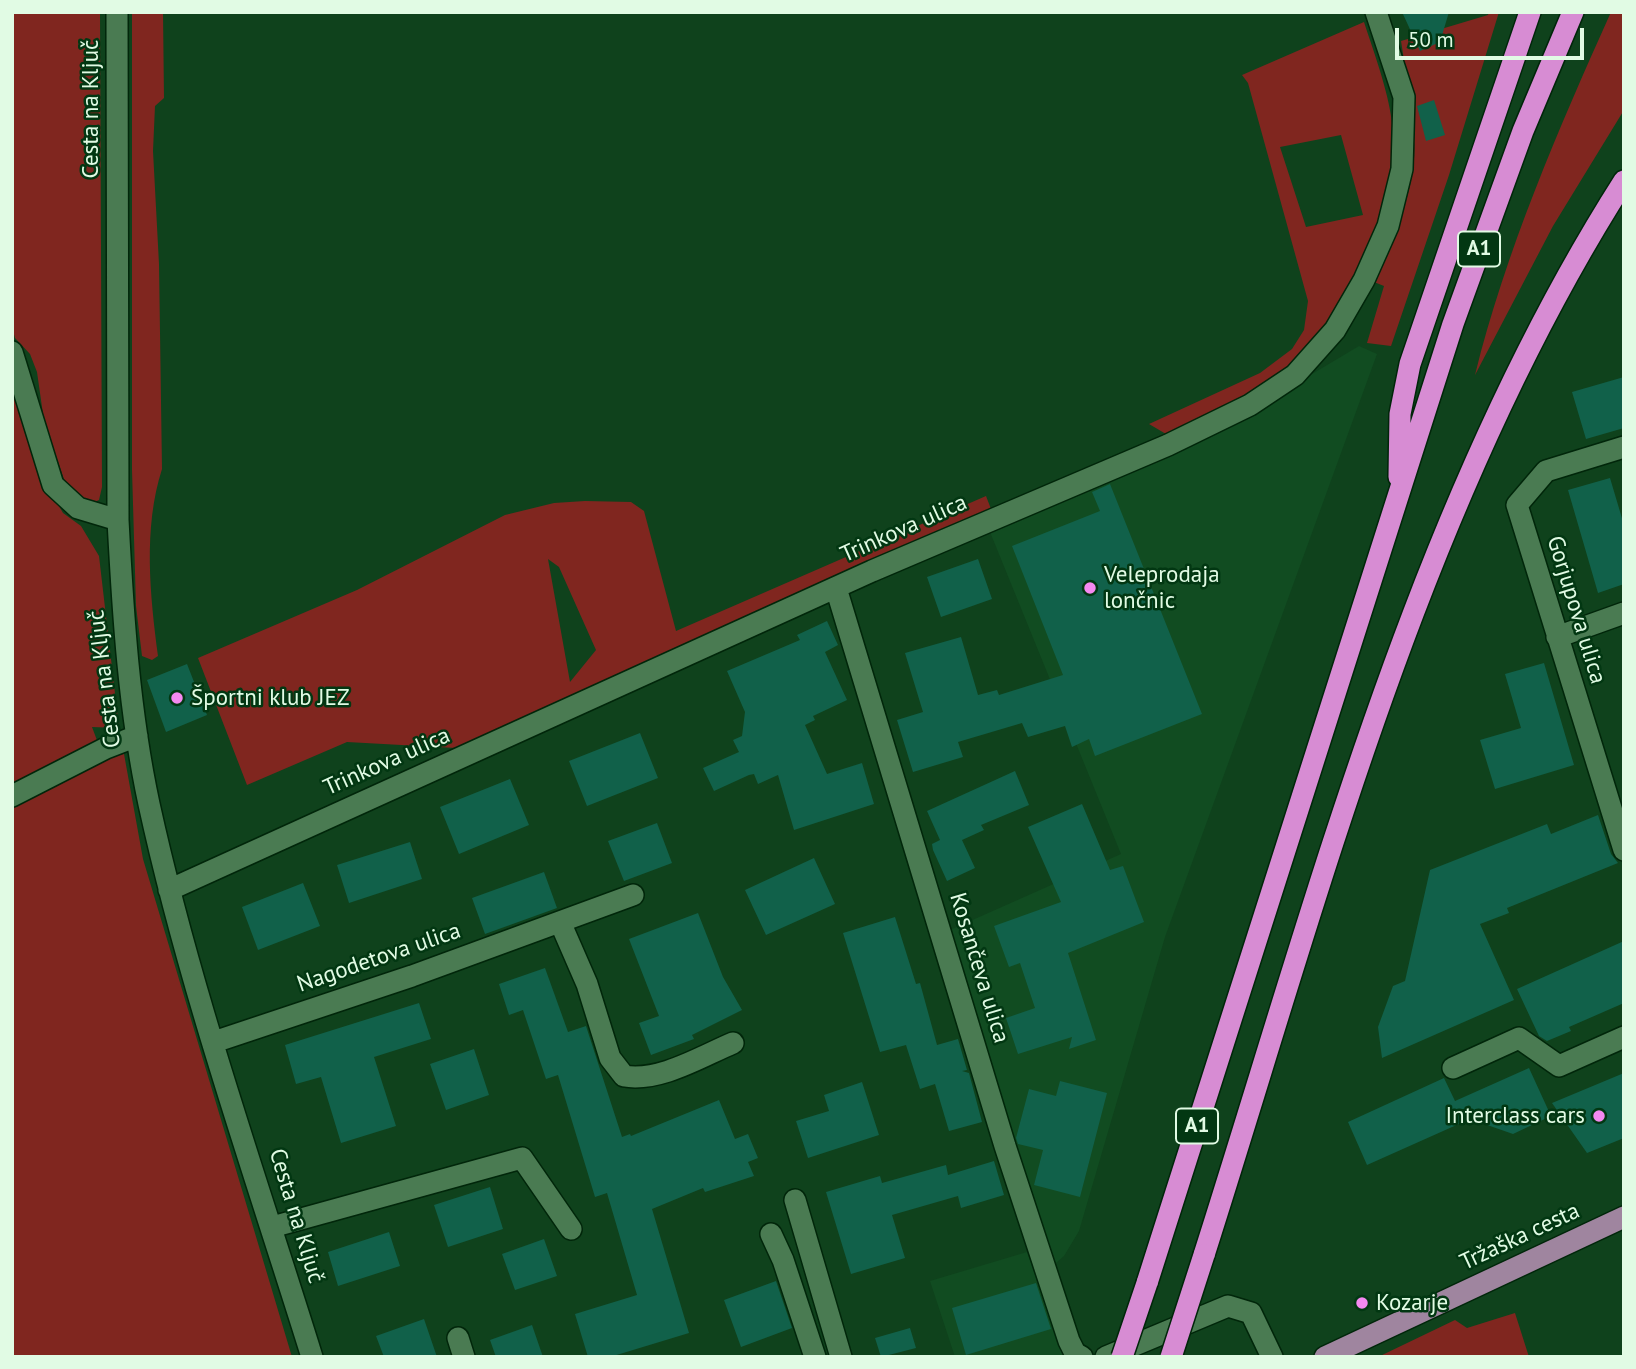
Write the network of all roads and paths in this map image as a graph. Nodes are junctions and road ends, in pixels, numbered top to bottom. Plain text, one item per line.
1 (117, 12) edge
2 (1376, 12) edge
3 (1530, 12) edge
4 (1573, 12) edge
5 (1624, 181) edge
6 (12, 352) edge
7 (1624, 447) edge
8 (1399, 490) junction
9 (118, 520) junction
10 (836, 588) junction
11 (1624, 613) edge
12 (1557, 638) junction
13 (137, 736) junction
14 (12, 796) edge
15 (1624, 850) edge
16 (169, 890) junction
17 (633, 895) dead end
18 (560, 922) junction
19 (1624, 1037) edge
20 (214, 1042) junction
21 (733, 1043) dead end
22 (1453, 1068) dead end
23 (794, 1200) dead end
24 (1624, 1217) edge
25 (272, 1227) junction
26 (571, 1229) dead end
27 (771, 1234) dead end
28 (312, 1357) edge
29 (815, 1357) edge
30 (841, 1357) edge
31 (1082, 1357) edge
32 (1106, 1357) edge
33 (1122, 1357) edge
34 (1171, 1357) edge
35 (1272, 1357) edge
36 (1325, 1357) edge

1 - 9 street, Cesta na Ključ
2 - 10 street, Trinkova ulica
3 - 8 highway
4 - 8 highway, A1
5 - 34 highway, A1, bridge
6 - 9 street
7 - 12 street, Gorjupova ulica
8 - 33 highway, A1, bridge
9 - 13 street, Cesta na Ključ
10 - 16 street, Trinkova ulica
10 - 31 street, Kosančeva ulica
11 - 12 street
12 - 15 street, Gorjupova ulica
13 - 14 street
13 - 16 street, Cesta na Ključ
16 - 20 street, Cesta na Ključ
17 - 18 street, Nagodetova ulica
18 - 20 street, Nagodetova ulica
18 - 21 street
19 - 22 street
20 - 25 street, Cesta na Ključ
23 - 30 street
24 - 36 main road, Tržaška cesta
25 - 26 street
25 - 28 street, Cesta na Ključ
27 - 29 street
32 - 35 street

